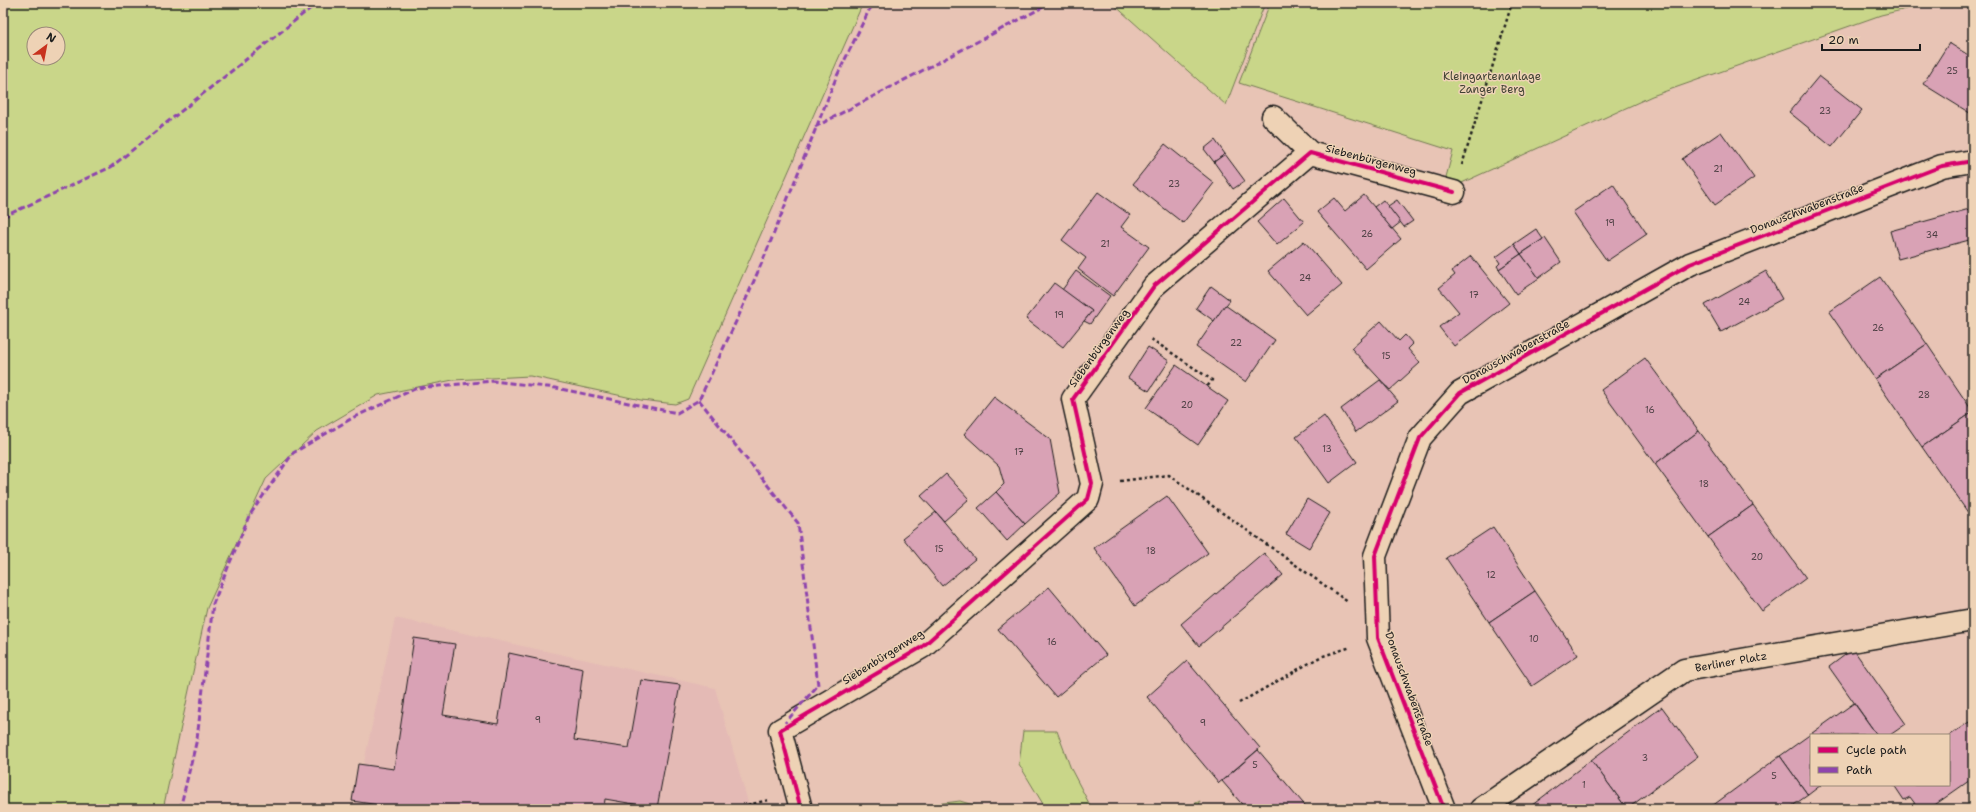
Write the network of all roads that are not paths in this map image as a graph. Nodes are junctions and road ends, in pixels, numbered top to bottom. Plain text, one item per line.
1 (1273, 117) dead end
2 (1310, 153) junction
3 (1973, 161) edge
4 (1454, 192) road end
5 (1973, 620) edge
6 (798, 801) edge
7 (1444, 809) edge
8 (1481, 809) edge

1 - 2 street
2 - 4 street, Siebenbürgenweg
2 - 6 street, Siebenbürgenweg
3 - 7 street, Donauschwabenstraße
5 - 8 street, Berliner Platz

